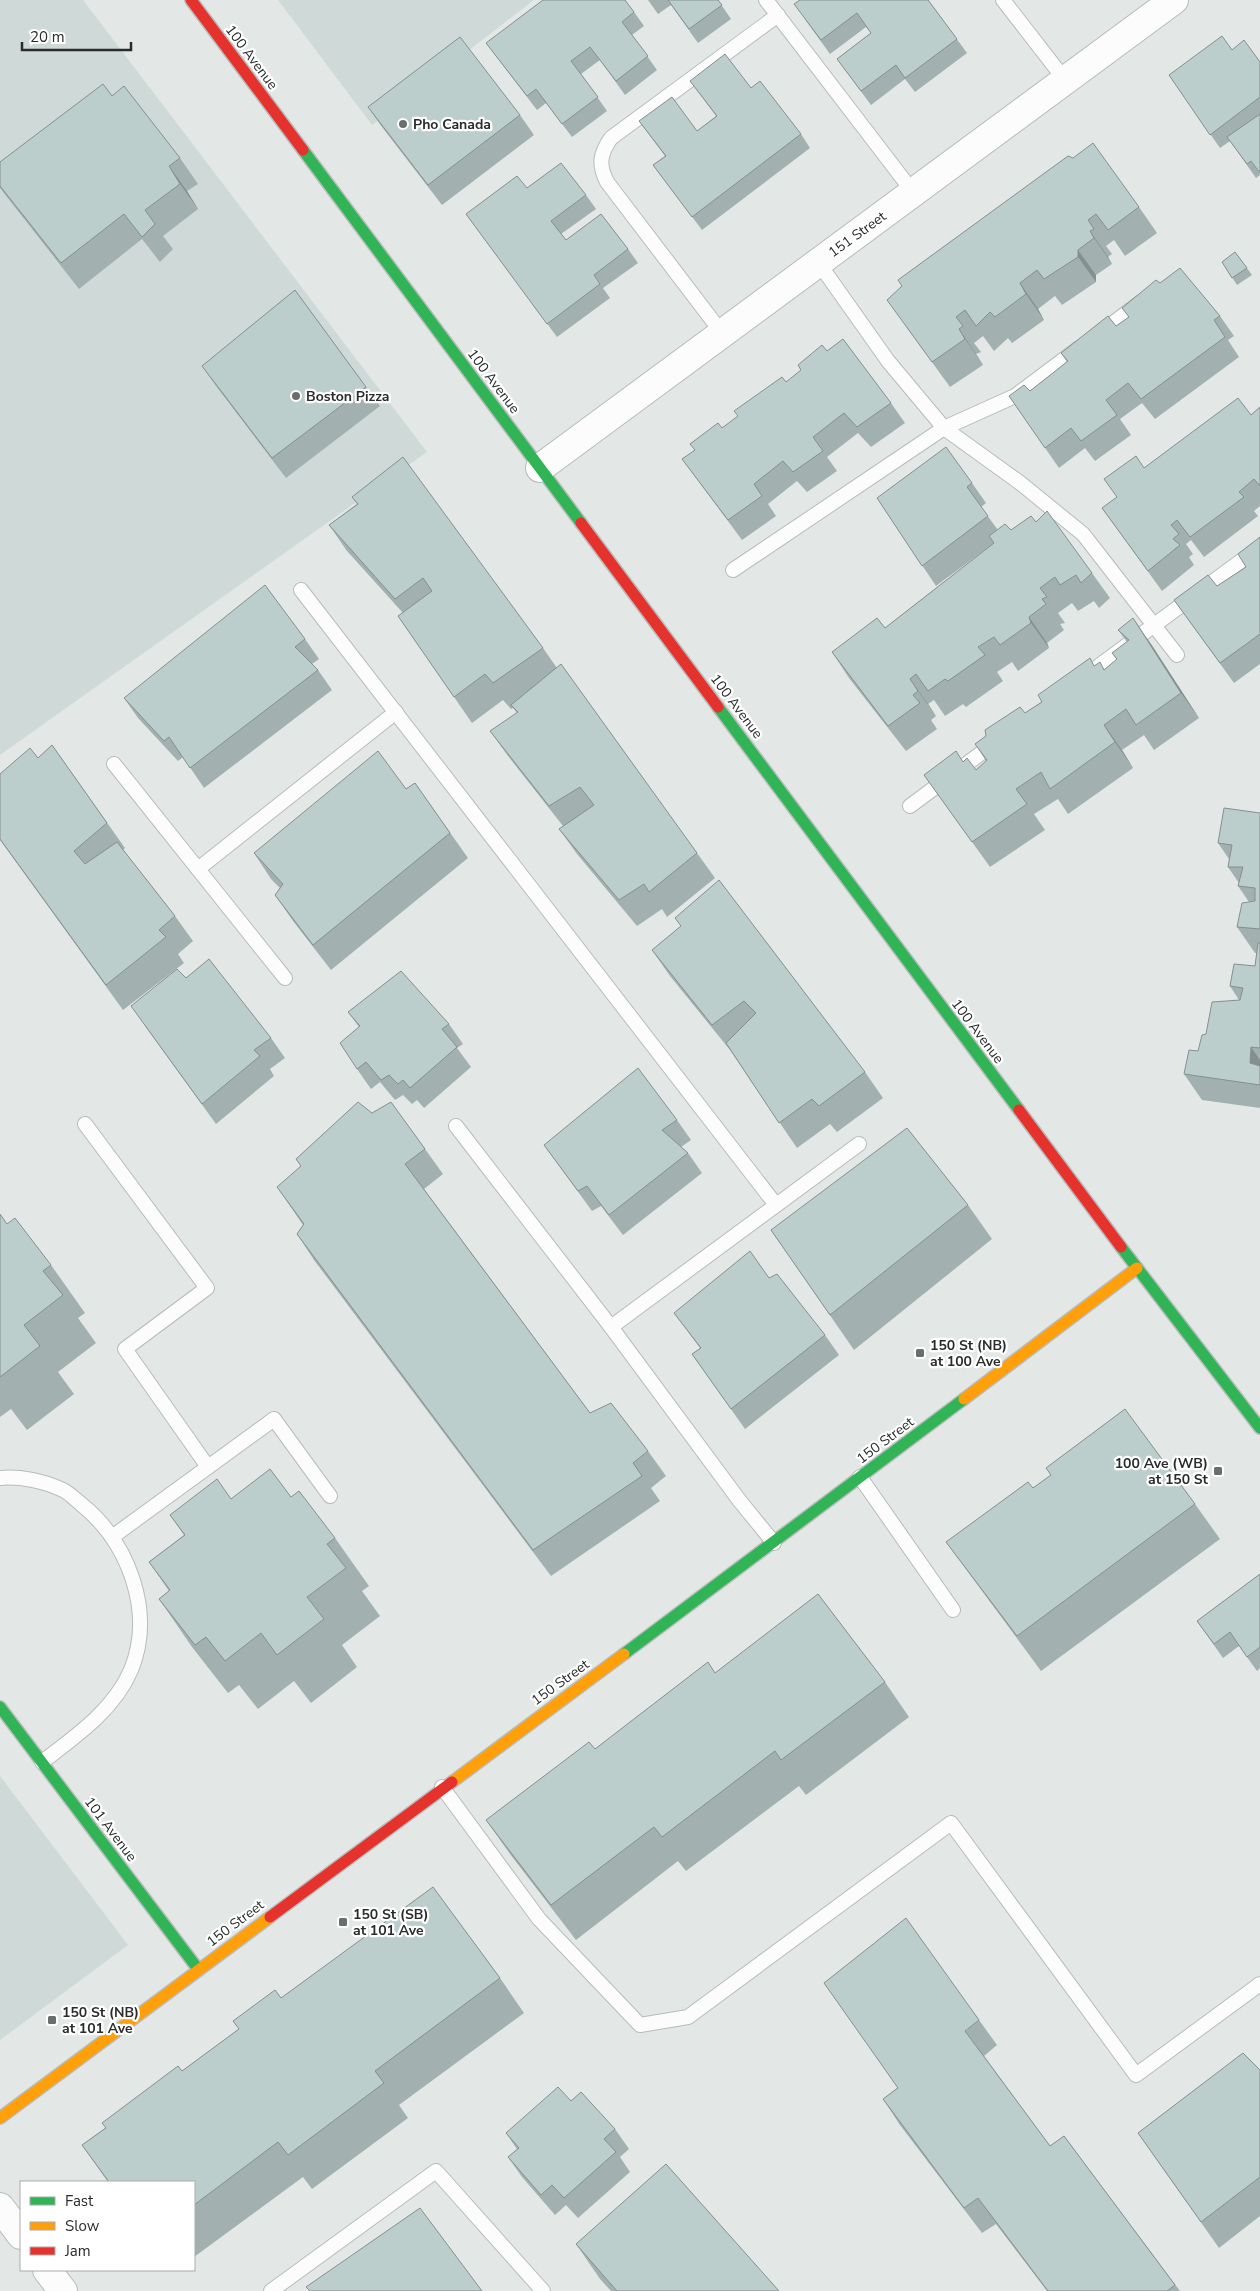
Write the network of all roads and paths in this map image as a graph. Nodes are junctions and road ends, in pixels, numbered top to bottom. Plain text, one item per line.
1 (191, 0) edge
2 (766, 0) edge
3 (1004, 0) edge
4 (1174, 0) edge
5 (778, 15) junction
6 (1065, 80) junction
7 (913, 192) junction
8 (818, 262) junction
9 (1153, 293) edge
10 (722, 333) junction
11 (944, 428) junction
12 (540, 468) junction
13 (1260, 547) edge
14 (733, 570) dead end
15 (301, 590) dead end
16 (1155, 625) junction
17 (1177, 655) dead end
18 (1076, 683) edge
19 (396, 712) junction
20 (1005, 736) edge
21 (114, 764) dead end
22 (910, 806) dead end
23 (198, 869) junction
24 (286, 978) dead end
25 (85, 1124) dead end
26 (456, 1126) dead end
27 (858, 1144) dead end
28 (776, 1205) junction
29 (1137, 1268) junction
30 (611, 1326) junction
31 (1260, 1428) edge
32 (208, 1467) junction
33 (0, 1478) edge
34 (860, 1478) junction
35 (330, 1496) dead end
36 (112, 1537) junction
37 (774, 1543) junction
38 (952, 1610) dead end
39 (0, 1707) edge
40 (42, 1762) junction
41 (442, 1788) junction
42 (198, 1969) junction
43 (1260, 1984) edge
44 (0, 2118) edge
45 (0, 2207) edge
46 (20, 2234) edge
47 (48, 2271) edge
48 (63, 2291) edge
49 (271, 2291) edge
50 (543, 2291) edge

1 - 12 main road, 100 Avenue
2 - 5 lane
3 - 6 lane
4 - 6 street, 151 Street
5 - 7 lane
5 - 10 lane
6 - 7 street, 151 Street
7 - 8 street, 151 Street
8 - 10 street, 151 Street
8 - 11 lane
9 - 11 lane
10 - 12 street, 151 Street
11 - 14 lane
11 - 16 lane
12 - 29 main road, 100 Avenue
13 - 16 lane
15 - 19 lane
16 - 17 lane
16 - 18 lane
19 - 23 lane
19 - 28 lane
20 - 22 lane
21 - 23 lane
23 - 24 lane
25 - 32 lane
26 - 30 lane
27 - 28 lane
28 - 30 lane
29 - 31 main road, 100 Avenue
29 - 34 main road, 150 Street
30 - 37 lane
32 - 35 lane
32 - 36 lane
33 - 36 lane
34 - 37 main road, 150 Street
34 - 38 lane
36 - 40 lane
37 - 41 main road, 150 Street
39 - 40 main road, 101 Avenue
40 - 42 main road, 101 Avenue
41 - 42 main road, 150 Street
41 - 43 lane
42 - 44 main road, 150 Street
45 - 46 street
47 - 48 street
49 - 50 lane

